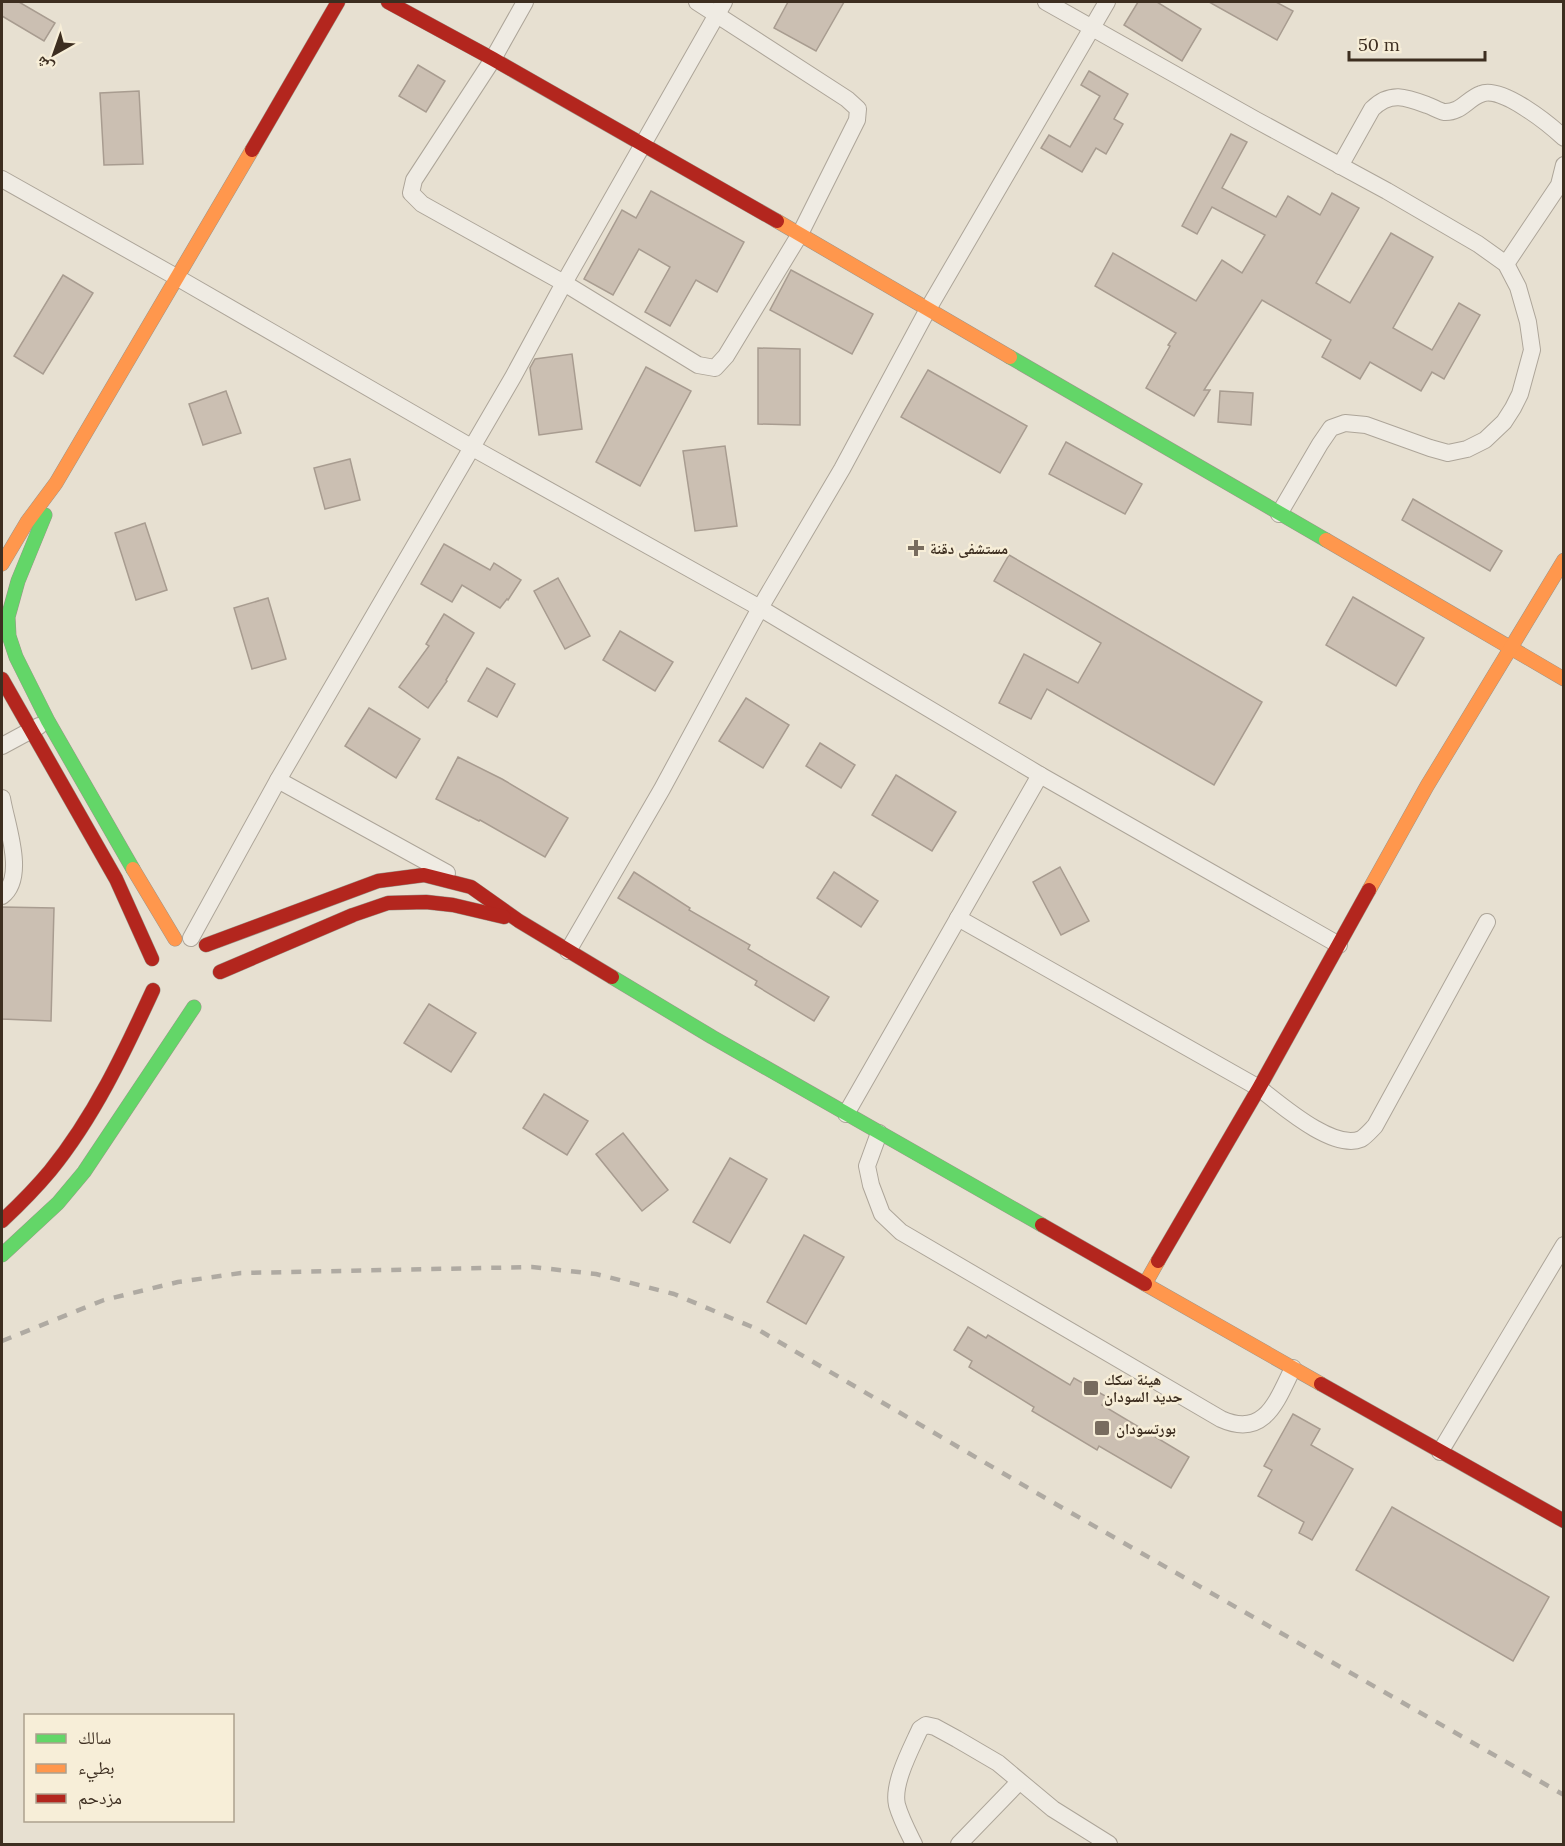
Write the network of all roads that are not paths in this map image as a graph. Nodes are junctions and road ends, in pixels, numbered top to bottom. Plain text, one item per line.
1 (338, 2) edge
2 (388, 2) edge
3 (525, 2) edge
4 (697, 2) edge
5 (1046, 2) edge
6 (1107, 2) edge
7 (721, 7) edge
8 (1092, 28) junction
9 (493, 59) junction
10 (1563, 138) edge
11 (643, 144) junction
12 (1563, 165) edge
13 (1340, 166) junction
14 (2, 179) edge
15 (800, 234) junction
16 (1506, 264) junction
17 (178, 278) junction
18 (564, 283) junction
19 (928, 309) junction
20 (471, 447) junction
21 (56, 483) junction
22 (1279, 514) junction
23 (1563, 560) edge
24 (2, 564) edge
25 (760, 608) junction
26 (5, 619) edge
27 (1510, 649) junction
28 (2, 679) edge
29 (1563, 679) edge
30 (48, 722) junction
31 (30, 732) junction
32 (2, 746) edge
33 (1040, 775) junction
34 (278, 780) junction
35 (2, 798) edge
36 (378, 881) junction
37 (471, 887) junction
38 (2, 896) edge
39 (388, 903) junction
40 (958, 918) junction
41 (519, 921) junction
42 (1487, 922) dead end
43 (191, 941) junction
44 (1339, 945) junction
45 (568, 951) junction
46 (152, 959) junction
47 (220, 972) junction
48 (217, 987) dead end
49 (153, 990) junction
50 (208, 1000) dead end
51 (164, 1002) dead end
52 (194, 1007) junction
53 (178, 1008) dead end
54 (1259, 1088) junction
55 (846, 1114) junction
56 (879, 1133) junction
57 (2, 1221) edge
58 (1563, 1245) edge
59 (2, 1255) edge
60 (1145, 1284) junction
61 (1293, 1368) junction
62 (1440, 1452) junction
63 (1563, 1521) edge
64 (1019, 1782) junction
65 (914, 1845) edge
66 (959, 1845) edge
67 (1109, 1845) edge

1 - 17 main road
2 - 9 main road
3 - 9 street
4 - 7 street
5 - 8 street
6 - 8 street
7 - 11 street
7 - 15 street
8 - 13 street
8 - 19 street
9 - 11 main road
9 - 18 street
10 - 13 street
11 - 15 main road
11 - 18 street
12 - 16 street
13 - 16 street
14 - 17 street
15 - 18 street
15 - 19 main road
16 - 22 street
17 - 20 street
17 - 21 main road
18 - 20 street
19 - 22 main road
19 - 25 street
20 - 25 street
20 - 34 street
21 - 24 main road
21 - 26 main road
22 - 27 main road
23 - 27 main road
25 - 33 street
25 - 45 street
26 - 30 main road
27 - 29 main road
27 - 44 main road
28 - 31 main road
30 - 31 street
30 - 43 main road
31 - 32 street
31 - 46 main road
33 - 40 street
33 - 44 street
34 - 37 street
34 - 43 street
35 - 38 street
36 - 37 main road
36 - 39 main road
36 - 43 main road
37 - 41 main road
39 - 41 main road
39 - 47 main road
40 - 54 street
40 - 55 street
41 - 45 main road
42 - 54 street
43 - 46 main road
43 - 47 main road
44 - 54 main road
45 - 55 main road
46 - 49 main road
47 - 48 main road
49 - 51 main road
49 - 57 main road
50 - 52 main road
52 - 53 main road
52 - 59 main road
54 - 60 main road
55 - 56 main road
56 - 60 main road
56 - 61 street
58 - 62 street
60 - 61 main road
61 - 62 main road
62 - 63 main road
64 - 65 street
64 - 66 street
64 - 67 street

